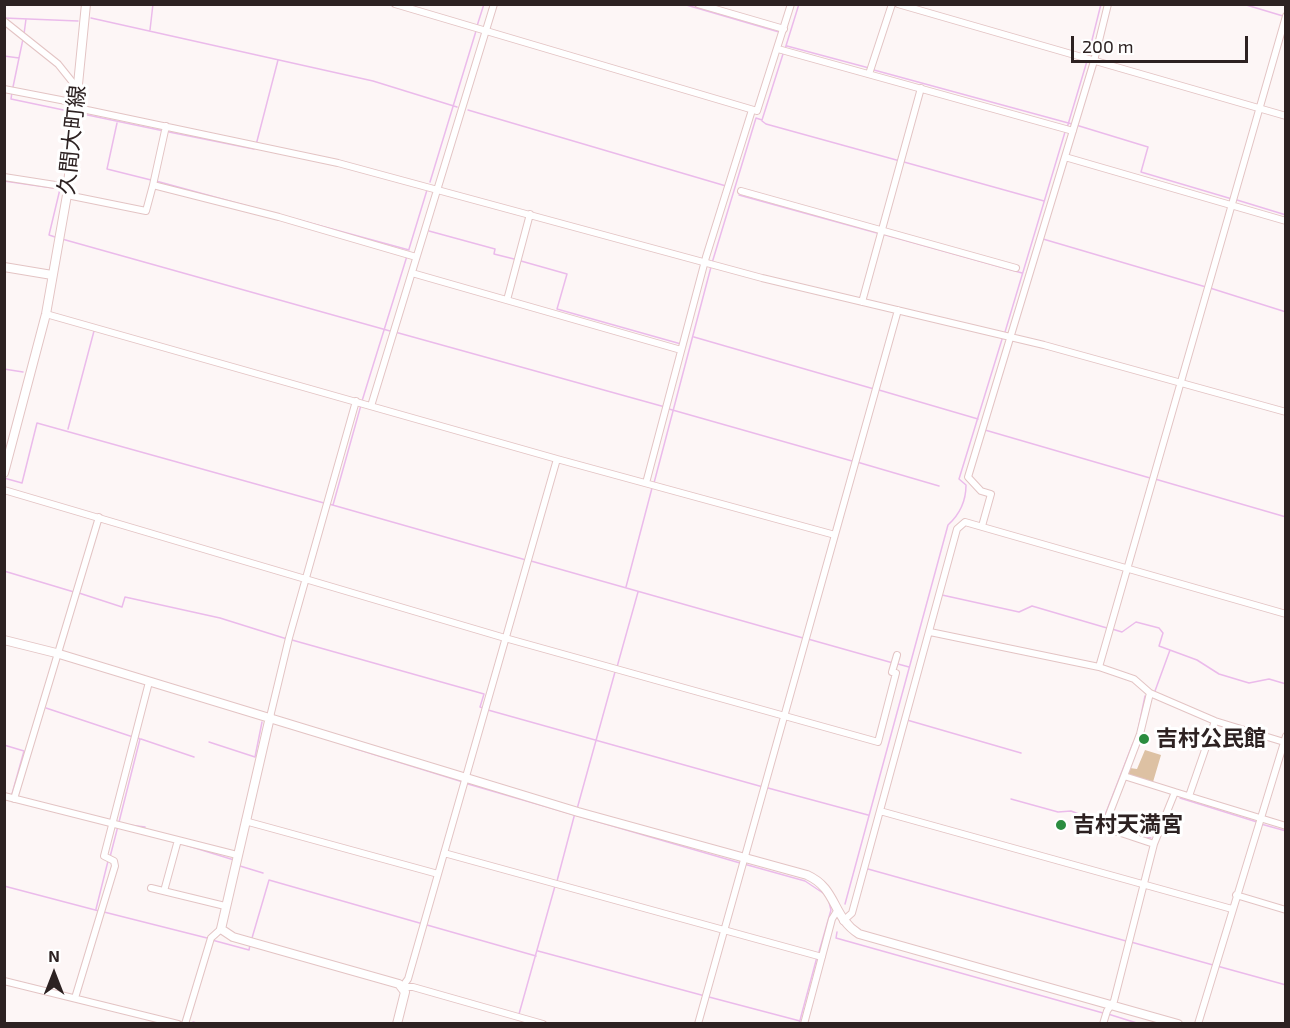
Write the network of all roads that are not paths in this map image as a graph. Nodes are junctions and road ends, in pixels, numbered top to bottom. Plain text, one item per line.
1 (86, 4) edge
2 (395, 4) edge
3 (494, 4) edge
4 (698, 4) edge
5 (791, 4) edge
6 (892, 4) edge
7 (898, 4) edge
8 (1108, 4) edge
9 (1285, 17) edge
10 (4, 21) edge
11 (486, 31) junction
12 (783, 32) junction
13 (782, 50) junction
14 (1090, 60) junction
15 (871, 71) junction
16 (921, 88) junction
17 (10, 90) edge
18 (78, 90) junction
19 (1259, 108) junction
20 (76, 110) junction
21 (752, 110) junction
22 (1286, 116) edge
23 (1071, 128) junction
24 (166, 130) junction
25 (1065, 157) junction
26 (4, 177) edge
27 (153, 182) junction
28 (438, 189) junction
29 (67, 191) junction
30 (741, 191) dead end
31 (1232, 201) junction
32 (530, 214) junction
33 (1286, 221) edge
34 (881, 233) junction
35 (410, 255) junction
36 (710, 263) junction
37 (4, 267) edge
38 (1016, 268) dead end
39 (412, 273) junction
40 (52, 275) junction
41 (507, 300) junction
42 (862, 302) junction
43 (898, 310) junction
44 (46, 314) junction
45 (1007, 335) junction
46 (682, 346) junction
47 (1181, 382) junction
48 (360, 402) junction
49 (371, 406) junction
50 (1286, 412) edge
51 (557, 459) junction
52 (5, 471) edge
53 (651, 485) junction
54 (4, 490) edge
55 (99, 517) junction
56 (982, 526) junction
57 (835, 535) junction
58 (1127, 568) junction
59 (306, 579) junction
60 (1286, 614) edge
61 (930, 632) junction
62 (505, 638) junction
63 (4, 640) edge
64 (56, 653) junction
65 (896, 660) dead end
66 (1099, 667) junction
67 (149, 682) junction
68 (1150, 693) junction
69 (784, 715) junction
70 (270, 717) junction
71 (1215, 721) junction
72 (1285, 739) edge
73 (1124, 776) junction
74 (464, 780) junction
75 (1175, 792) junction
76 (4, 796) edge
77 (1189, 796) junction
78 (15, 797) junction
79 (880, 811) junction
80 (246, 821) junction
81 (1258, 821) junction
82 (116, 826) junction
83 (1286, 826) edge
84 (178, 842) junction
85 (1154, 844) junction
86 (444, 853) junction
87 (236, 859) junction
88 (743, 862) junction
89 (438, 874) junction
90 (1144, 885) junction
91 (151, 888) dead end
92 (164, 891) junction
93 (1236, 895) junction
94 (225, 906) junction
95 (1232, 909) junction
96 (1286, 910) edge
97 (840, 916) junction
98 (221, 929) junction
99 (724, 931) junction
100 (819, 956) junction
101 (4, 981) edge
102 (402, 987) junction
103 (75, 998) junction
104 (1107, 1014) edge
105 (160, 1021) edge
106 (178, 1023) edge
107 (184, 1023) edge
108 (397, 1023) edge
109 (543, 1023) edge
110 (698, 1023) edge
111 (806, 1023) edge
112 (1178, 1023) edge
113 (1198, 1023) edge

1 - 18 street, 久間大町線
2 - 11 street
3 - 11 street
4 - 12 street
5 - 12 street
6 - 15 street
7 - 14 street
8 - 14 street
9 - 19 street
10 - 18 street
11 - 21 street
11 - 28 street
12 - 13 street
13 - 15 street
13 - 21 street
14 - 19 street
14 - 23 street
15 - 16 street
16 - 23 street
16 - 34 street
17 - 20 street
18 - 20 street, 久間大町線
19 - 22 street
19 - 31 street
20 - 24 street
20 - 29 street, 久間大町線
21 - 36 street
23 - 25 street
24 - 27 street
24 - 28 street
25 - 31 street
25 - 45 street
26 - 29 street
27 - 29 street
27 - 35 street
28 - 32 street
28 - 35 street
29 - 40 street, 久間大町線
30 - 34 street
31 - 33 street
31 - 47 street
32 - 36 street
32 - 41 street
34 - 38 street
34 - 42 street
35 - 39 street
36 - 42 street
36 - 46 street
37 - 40 street
39 - 41 street
39 - 49 street
40 - 44 street, 久間大町線
41 - 46 street
42 - 43 street
43 - 45 street
43 - 57 street
44 - 48 street
44 - 52 street, 久間大町線
45 - 47 street
45 - 56 street
46 - 53 street
47 - 50 street
47 - 58 street
48 - 49 street
48 - 59 street
49 - 51 street
51 - 53 street
51 - 62 street
53 - 57 street
54 - 55 street
55 - 59 street
55 - 64 street
56 - 58 street
56 - 61 street
57 - 69 street
58 - 60 street
58 - 66 street
59 - 62 street
59 - 70 street
61 - 66 street
61 - 79 street
62 - 69 street
62 - 74 street
63 - 64 street
64 - 67 street
64 - 78 street
65 - 69 street
66 - 68 street
67 - 70 street
67 - 82 street
68 - 71 street
68 - 73 street
69 - 88 street
70 - 74 street
70 - 80 street
71 - 72 street
71 - 77 street
72 - 81 street
73 - 75 street
73 - 85 street
74 - 86 street
74 - 88 street
75 - 77 street
75 - 85 street
76 - 78 street
77 - 81 street
78 - 82 street
79 - 90 street
79 - 97 street
80 - 87 street
80 - 89 street
81 - 83 street
81 - 93 street
82 - 84 street
82 - 103 street
84 - 87 street
84 - 92 street
85 - 90 street
86 - 89 street
86 - 99 street
87 - 94 street
88 - 97 street
88 - 99 street
89 - 102 street
90 - 95 street
90 - 104 street
91 - 92 street
92 - 94 street
93 - 95 street
93 - 96 street
94 - 98 street
95 - 113 street
97 - 100 street
97 - 104 street
98 - 102 street
98 - 107 street
99 - 100 street
99 - 110 street
100 - 111 street
101 - 103 street
102 - 108 street
102 - 109 street
103 - 105 street
104 - 112 street
105 - 106 street

